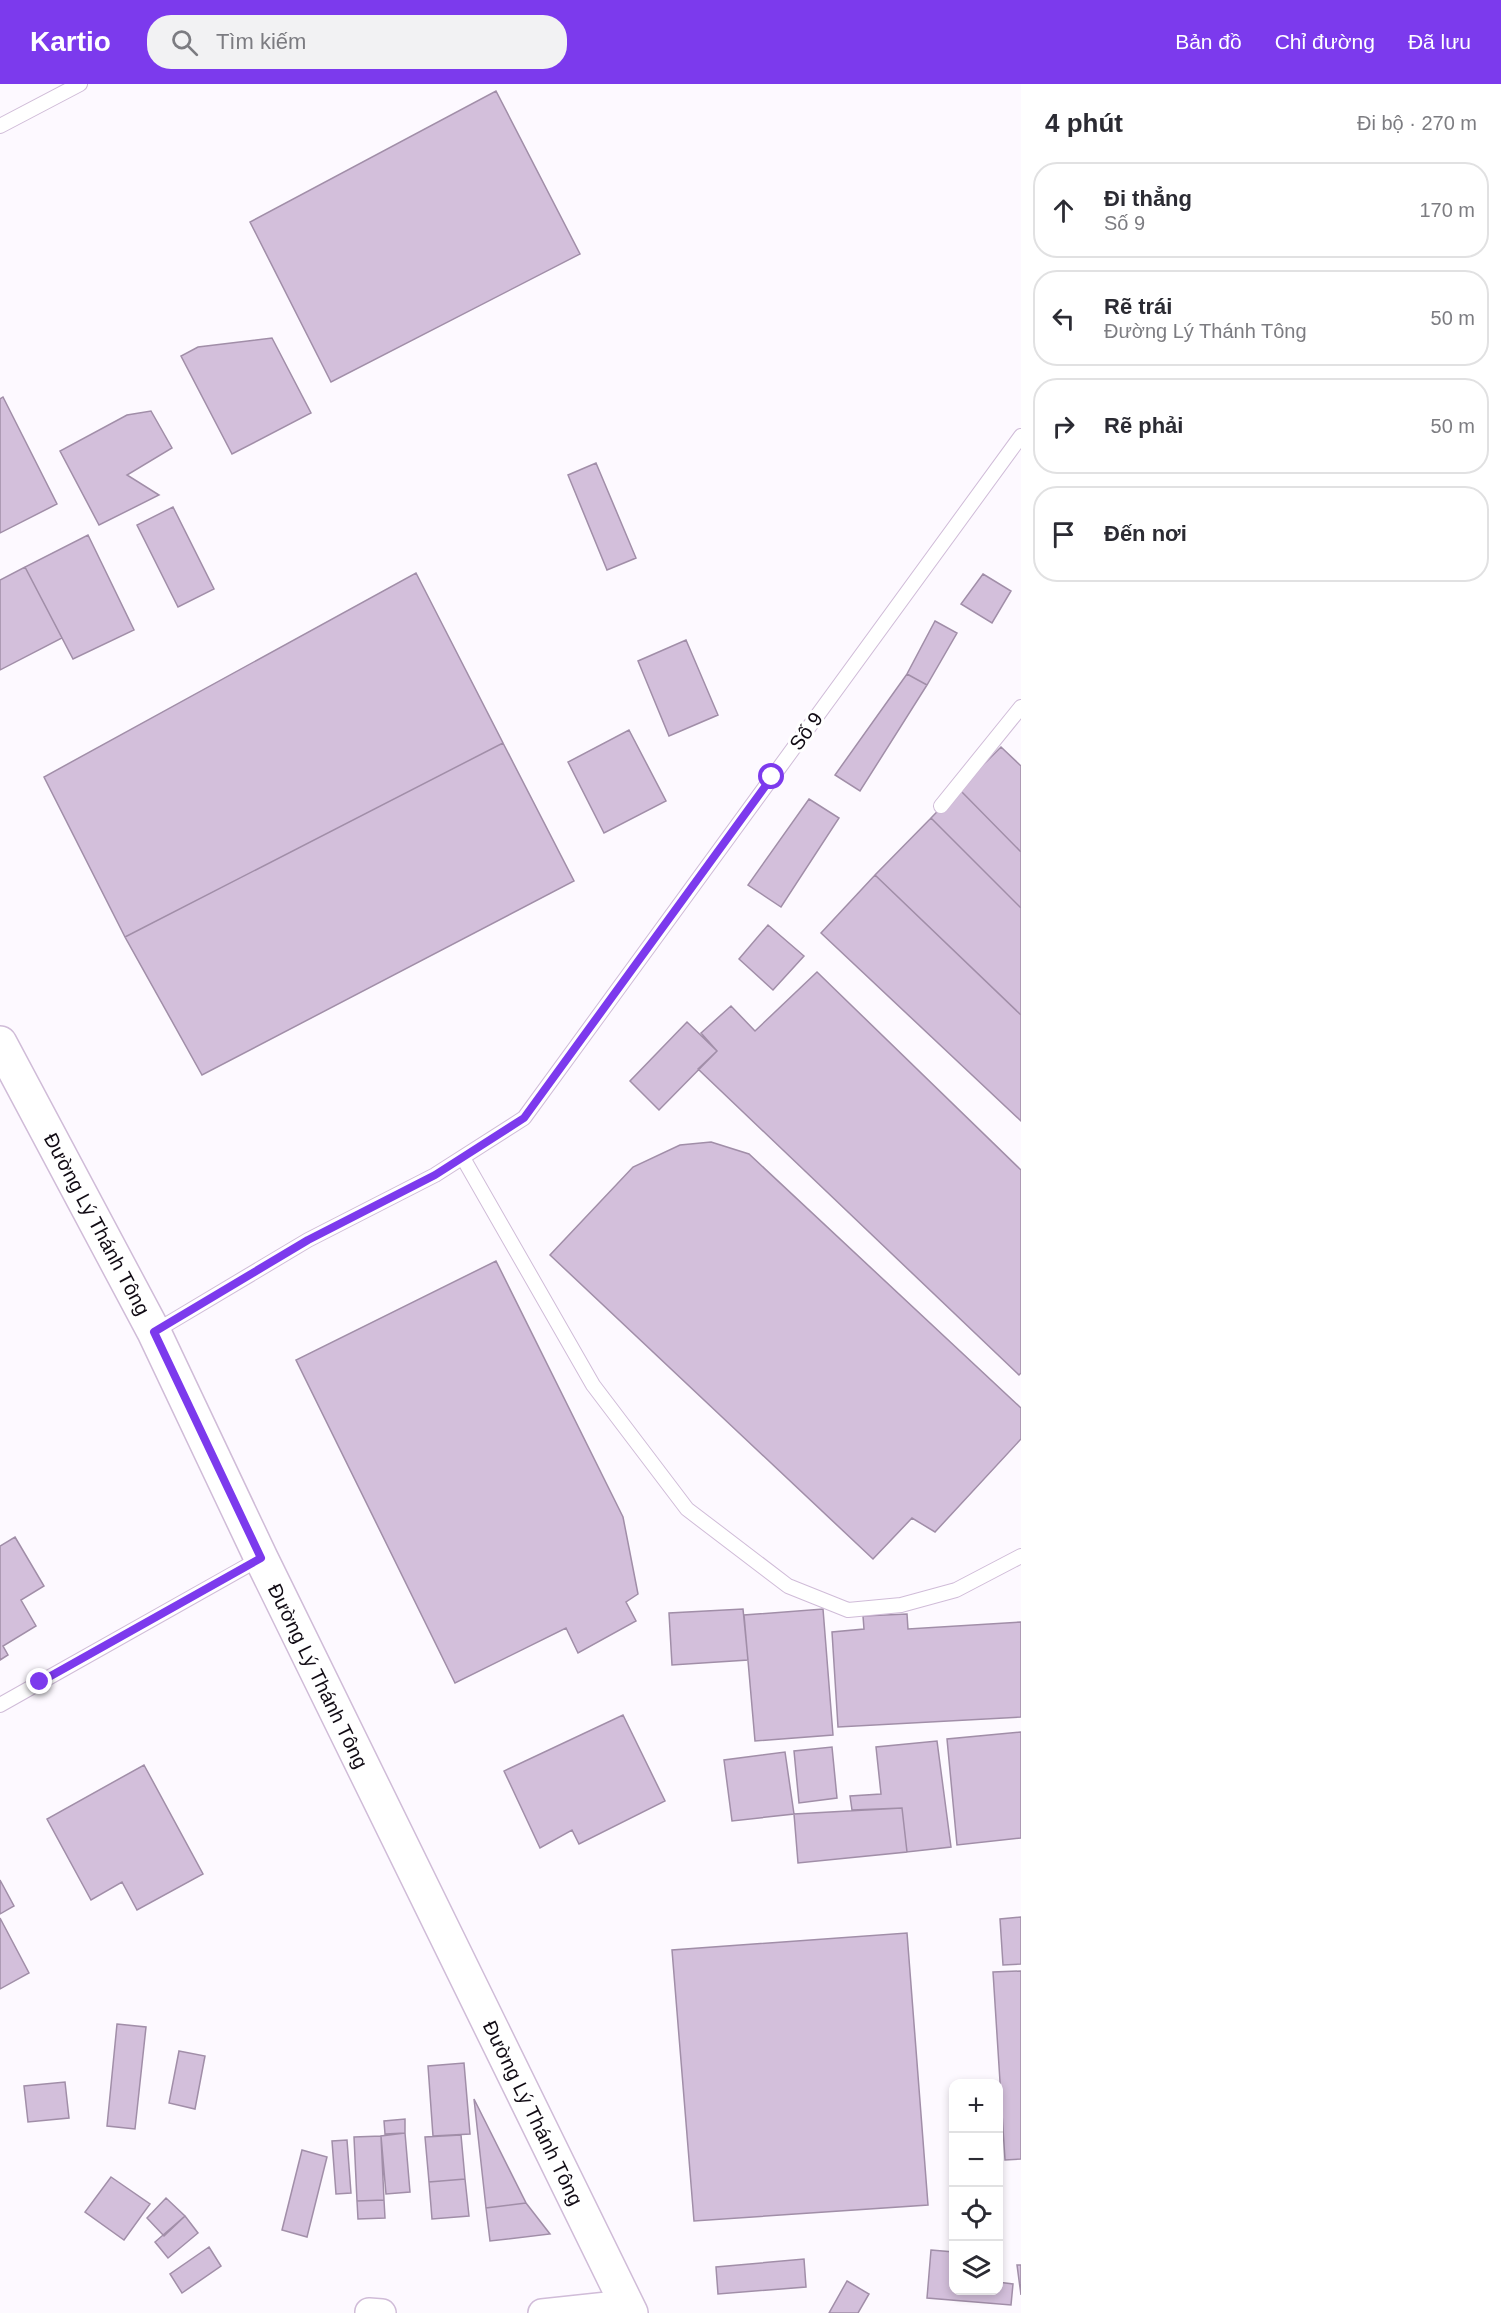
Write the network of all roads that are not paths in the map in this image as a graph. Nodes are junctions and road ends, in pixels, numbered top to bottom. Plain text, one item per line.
1 (80, 84) edge
2 (0, 126) edge
3 (1021, 436) edge
4 (1021, 707) edge
5 (941, 806) dead end
6 (0, 1043) edge
7 (463, 1158) junction
8 (154, 1332) junction
9 (1021, 1556) edge
10 (261, 1558) junction
11 (0, 1705) edge
12 (629, 2308) edge
13 (542, 2313) edge

1 - 2 lane
3 - 7 lane, Số 9
4 - 5 lane
6 - 8 street, Đường Lý Thánh Tông
7 - 8 lane, Số 9
7 - 9 lane
8 - 10 street, Đường Lý Thánh Tông
10 - 11 lane
10 - 12 street, Đường Lý Thánh Tông
12 - 13 street

